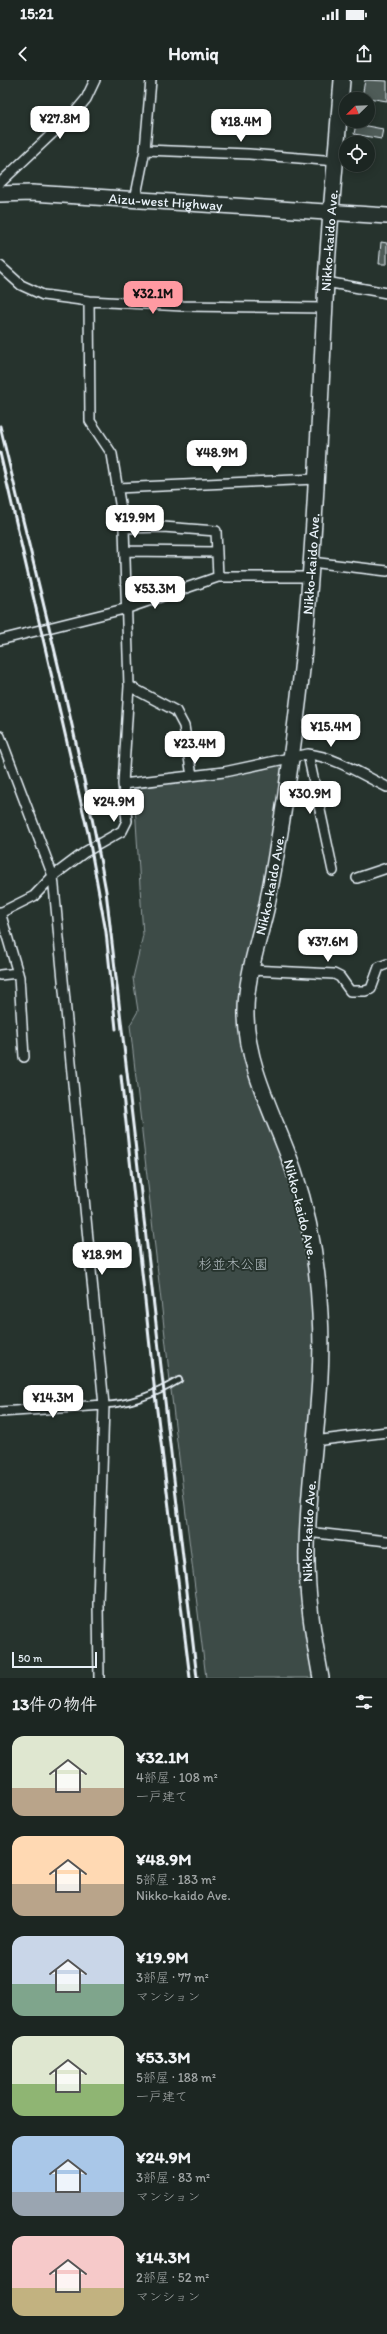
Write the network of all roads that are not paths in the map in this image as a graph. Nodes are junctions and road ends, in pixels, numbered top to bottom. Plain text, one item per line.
1 (95, 80) edge
2 (151, 80) edge
3 (342, 80) edge
4 (145, 150) junction
5 (336, 162) junction
6 (0, 183) edge
7 (0, 194) edge
8 (135, 200) junction
9 (330, 211) junction
10 (387, 216) edge
11 (0, 266) edge
12 (4, 275) edge
13 (326, 282) junction
14 (387, 293) edge
15 (89, 301) junction
16 (325, 308) junction
17 (316, 479) junction
18 (117, 488) junction
19 (124, 528) junction
20 (125, 552) junction
21 (217, 552) junction
22 (311, 562) junction
23 (387, 571) edge
24 (218, 577) junction
25 (310, 577) junction
26 (128, 608) junction
27 (0, 640) edge
28 (129, 686) junction
29 (0, 736) edge
30 (308, 754) junction
31 (290, 756) junction
32 (192, 776) junction
33 (123, 784) junction
34 (387, 787) edge
35 (387, 868) edge
36 (333, 871) dead end
37 (53, 876) junction
38 (357, 878) dead end
39 (0, 913) edge
40 (387, 964) edge
41 (251, 970) junction
42 (18, 973) junction
43 (0, 975) edge
44 (24, 1057) dead end
45 (179, 1380) dead end
46 (104, 1405) junction
47 (0, 1412) edge
48 (387, 1432) edge
49 (314, 1441) junction
50 (307, 1532) junction
51 (387, 1541) edge
52 (99, 1678) edge
53 (321, 1678) edge

1 - 6 street
2 - 4 street
3 - 5 highway, Nikko-kaido Ave.
4 - 5 street
4 - 8 street
5 - 9 highway, Nikko-kaido Ave.
7 - 8 highway, Aizu-west Highway
8 - 9 highway, Aizu-west Highway
9 - 10 highway, Aizu-west Highway
9 - 13 highway, Nikko-kaido Ave.
11 - 12 street
12 - 15 street
13 - 14 street
13 - 16 highway, Nikko-kaido Ave.
15 - 16 street
15 - 18 street
16 - 17 highway, Nikko-kaido Ave.
17 - 18 street
17 - 22 highway, Nikko-kaido Ave.
18 - 19 street
19 - 20 street
19 - 21 street
20 - 21 street
20 - 26 street
21 - 24 street
22 - 23 street
22 - 25 highway, Nikko-kaido Ave.
24 - 25 street
24 - 26 street
25 - 31 highway, Nikko-kaido Ave.
26 - 27 street
26 - 28 street
28 - 32 street
28 - 33 street
29 - 37 street
30 - 31 street
30 - 34 street
30 - 36 street
31 - 32 street
31 - 41 highway, Nikko-kaido Ave.
32 - 33 street
33 - 37 street
35 - 38 street
37 - 39 street
37 - 46 street
39 - 42 street
40 - 41 street
41 - 49 highway, Nikko-kaido Ave.
42 - 43 street
42 - 44 street
45 - 46 lane
46 - 47 street
46 - 52 street
48 - 49 street
49 - 50 highway, Nikko-kaido Ave.
50 - 51 street
50 - 53 highway, Nikko-kaido Ave.

